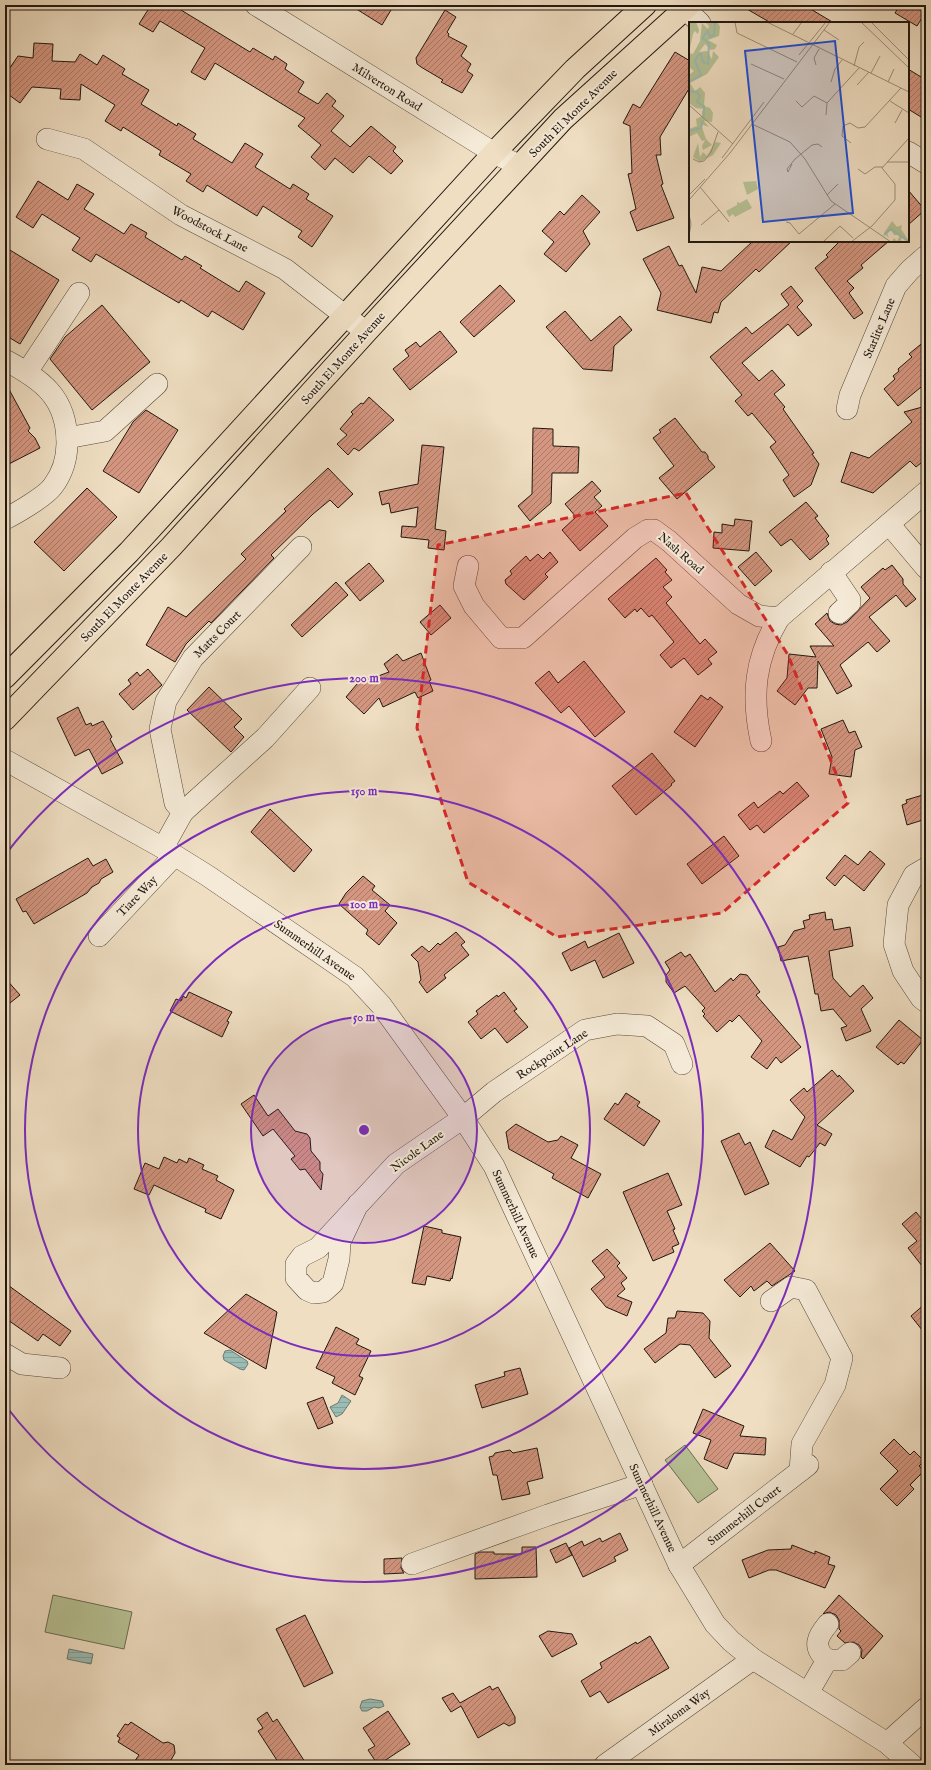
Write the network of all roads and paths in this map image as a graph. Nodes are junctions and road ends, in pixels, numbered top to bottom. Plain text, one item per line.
1 (256, 5) edge
2 (645, 5) edge
3 (689, 10) edge
4 (47, 139) dead end
5 (494, 153) junction
6 (909, 153) edge
7 (926, 163) edge
8 (520, 166) junction
9 (926, 256) edge
10 (79, 293) dead end
11 (345, 314) junction
12 (366, 332) junction
13 (5, 360) edge
14 (27, 372) junction
15 (157, 384) dead end
16 (847, 409) dead end
17 (67, 438) junction
18 (926, 492) edge
19 (5, 519) edge
20 (888, 524) junction
21 (301, 547) dead end
22 (468, 566) dead end
23 (926, 568) edge
24 (831, 572) junction
25 (839, 613) dead end
26 (779, 618) junction
27 (5, 677) edge
28 (310, 688) dead end
29 (5, 719) edge
30 (761, 741) dead end
31 (5, 760) edge
32 (183, 812) junction
33 (168, 852) junction
34 (926, 868) edge
35 (99, 936) dead end
36 (926, 1002) edge
37 (682, 1064) dead end
38 (463, 1118) junction
39 (358, 1204) dead end
40 (771, 1301) dead end
41 (5, 1354) edge
42 (60, 1368) dead end
43 (642, 1484) junction
44 (412, 1564) dead end
45 (679, 1565) junction
46 (828, 1624) dead end
47 (850, 1653) dead end
48 (753, 1659) junction
49 (827, 1660) junction
50 (808, 1693) junction
51 (926, 1708) edge
52 (887, 1743) junction
53 (605, 1765) edge
54 (912, 1765) edge

1 - 5 street, Milverton Road
2 - 5 main road
3 - 8 main road, South El Monte Avenue
4 - 11 street, Woodstock Lane
5 - 8 street, Milverton Road
5 - 11 main road
6 - 7 street
8 - 12 main road, South El Monte Avenue
9 - 16 street, Starlite Lane
10 - 14 street
11 - 12 street, Woodstock Lane
11 - 27 main road
12 - 29 main road, South El Monte Avenue
13 - 14 street
14 - 17 street
15 - 17 street
17 - 19 street
18 - 20 street
20 - 23 street
20 - 24 street
21 - 32 street, Matts Court
22 - 26 street, Nash Road
24 - 25 street
24 - 26 street
26 - 30 street
28 - 32 street
31 - 33 street, Summerhill Avenue
32 - 33 street
33 - 35 street, Tiare Way
33 - 38 street, Summerhill Avenue
34 - 36 street
37 - 38 street, Rockpoint Lane
38 - 39 street, Nicole Lane
38 - 43 street, Summerhill Avenue
40 - 45 street, Summerhill Court
41 - 42 street
43 - 44 street
43 - 45 street, Summerhill Avenue
45 - 48 street, Summerhill Avenue
46 - 49 street
47 - 49 street
48 - 50 street, Summerhill Avenue
48 - 53 street, Miraloma Way
49 - 50 street
50 - 52 street, Summerhill Avenue
51 - 52 street
52 - 54 street, Summerhill Avenue

